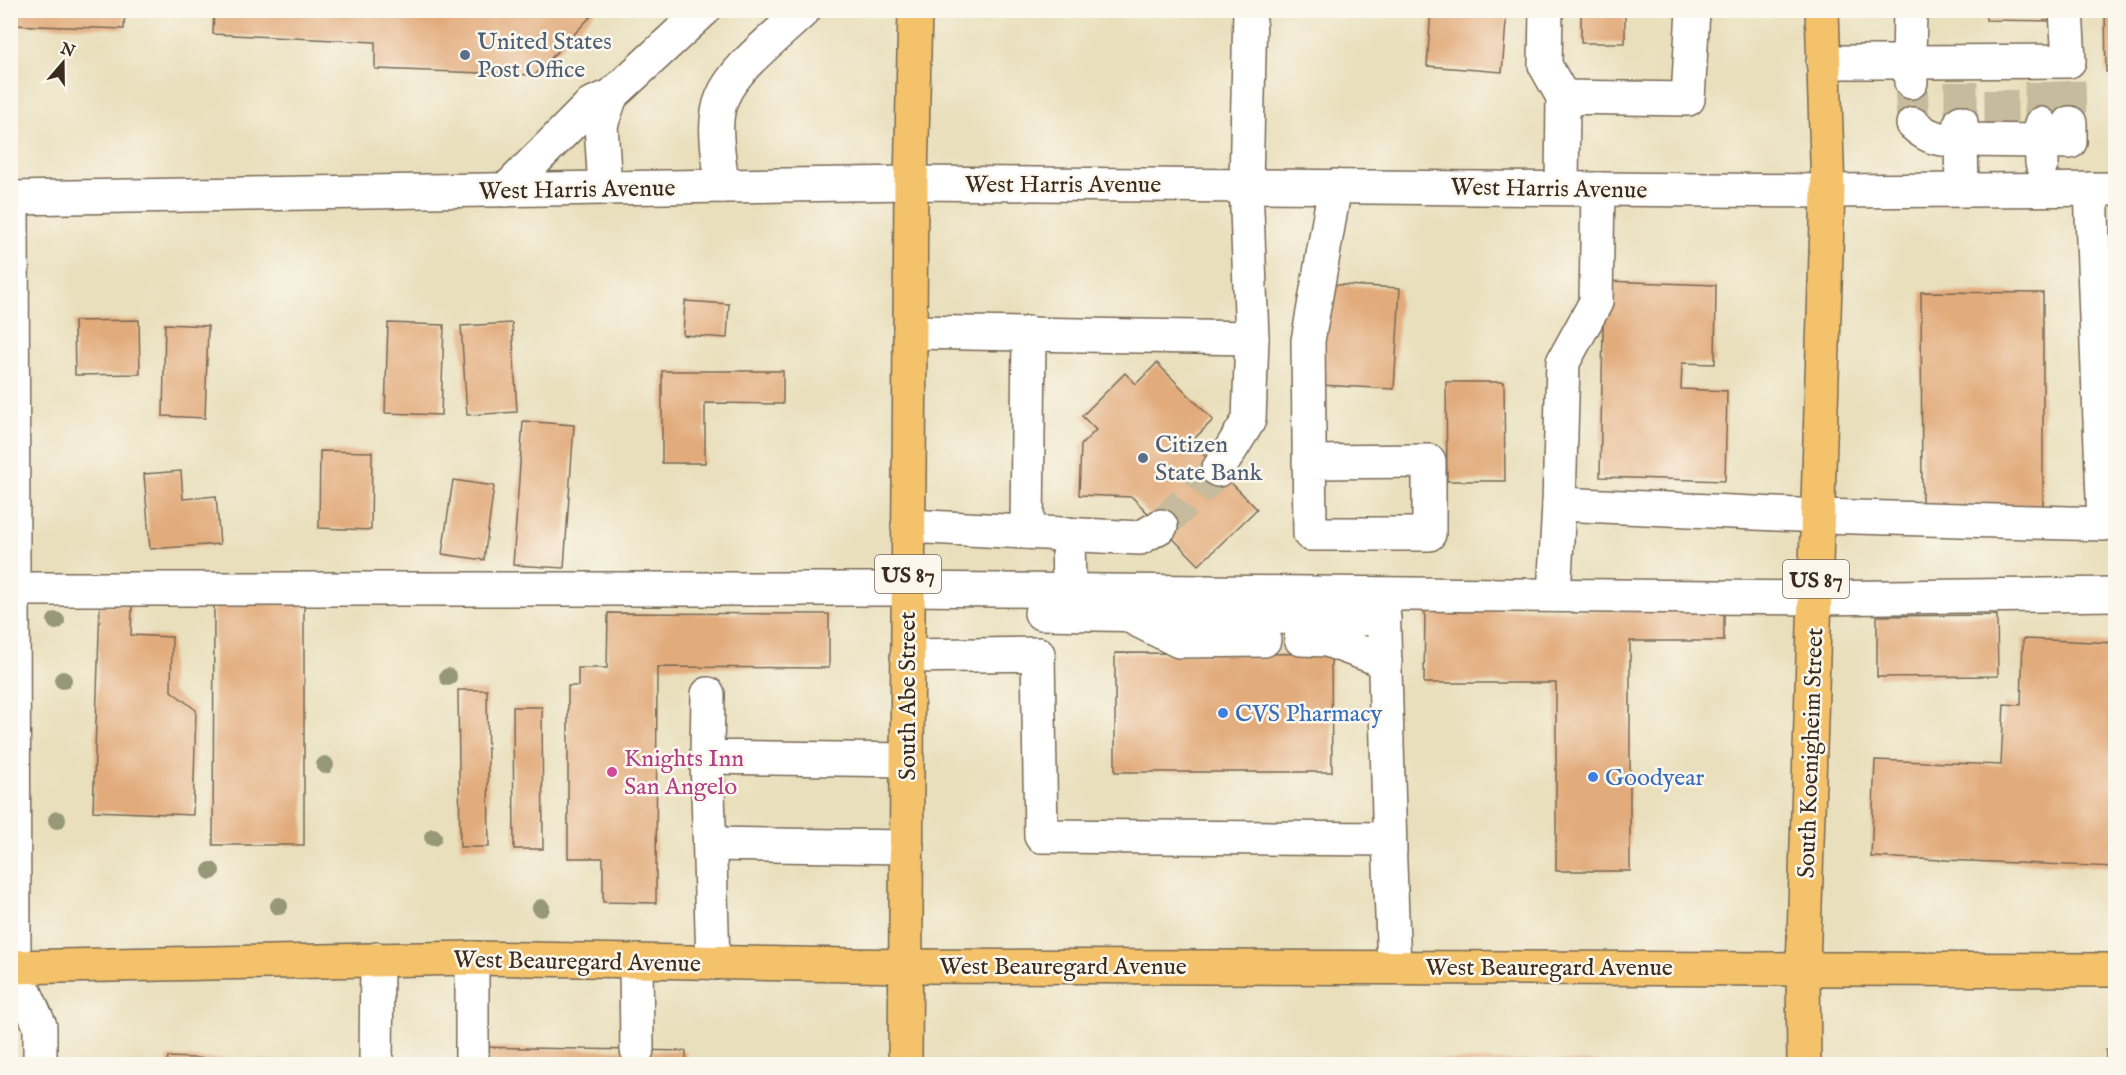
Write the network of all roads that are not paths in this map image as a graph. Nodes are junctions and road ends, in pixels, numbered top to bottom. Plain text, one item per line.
1 (704, 10) edge
2 (804, 10) edge
3 (915, 10) edge
4 (1250, 10) edge
5 (1546, 10) edge
6 (1566, 10) edge
7 (1693, 10) edge
8 (1822, 10) edge
9 (1910, 10) edge
10 (2066, 10) edge
11 (1823, 62) junction
12 (1910, 72) junction
13 (611, 96) junction
14 (1563, 97) junction
15 (1913, 124) dead end
16 (1961, 131) junction
17 (911, 183) junction
18 (1246, 185) junction
19 (722, 186) junction
20 (1335, 186) junction
21 (604, 188) junction
22 (1562, 188) junction
23 (2043, 188) junction
24 (1598, 189) junction
25 (1962, 189) junction
26 (2103, 189) edge
27 (506, 190) junction
28 (1828, 191) junction
29 (11, 198) edge
30 (910, 332) junction
31 (1029, 333) junction
32 (1252, 338) junction
33 (1309, 462) dead end
34 (1218, 470) tunnel mouth
35 (1559, 504) junction
36 (1820, 516) junction
37 (908, 526) junction
38 (1161, 526) tunnel mouth
39 (1027, 532) junction
40 (1068, 534) junction
41 (12, 589) edge
42 (908, 589) junction
43 (2115, 594) edge
44 (1554, 596) junction
45 (1050, 598) junction
46 (1815, 598) junction
47 (1383, 607) junction
48 (1125, 614) junction
49 (1301, 639) dead end
50 (1264, 640) dead end
51 (1038, 654) junction
52 (907, 656) junction
53 (1385, 661) junction
54 (708, 694) dead end
55 (707, 757) junction
56 (907, 759) junction
57 (710, 844) junction
58 (907, 847) junction
59 (1390, 851) junction
60 (472, 958) junction
61 (377, 959) junction
62 (636, 961) junction
63 (713, 963) junction
64 (907, 966) junction
65 (1394, 967) junction
66 (1803, 968) junction
67 (12, 969) edge
68 (2115, 970) edge
69 (637, 1050) dead end
70 (40, 1065) edge
71 (376, 1065) edge
72 (472, 1065) edge
73 (905, 1065) edge
74 (1804, 1065) edge

1 - 13 street
2 - 19 street
3 - 17 main road, US 87
4 - 18 street
5 - 14 street
6 - 14 street
7 - 14 street
8 - 11 main road, US 87
9 - 12 street
10 - 12 street
11 - 12 street
11 - 28 main road, US 87
13 - 21 street
13 - 27 street
14 - 22 street
15 - 16 street
16 - 23 street
16 - 25 street
17 - 18 street, West Harris Avenue
17 - 19 street, West Harris Avenue
17 - 30 main road, South Abe Street / US 87
18 - 20 street, West Harris Avenue
18 - 32 street
19 - 21 street, West Harris Avenue
20 - 22 street, West Harris Avenue
20 - 33 street
21 - 27 street, West Harris Avenue
22 - 24 street, West Harris Avenue
23 - 25 street, West Harris Avenue
23 - 26 street, West Harris Avenue
24 - 28 street, West Harris Avenue
24 - 35 street
25 - 28 street, West Harris Avenue
26 - 36 street
27 - 29 street, West Harris Avenue
28 - 36 main road, South Koenigheim Street / US 87
29 - 41 street
30 - 31 street
30 - 37 main road, South Abe Street / US 87
31 - 32 street
31 - 39 street
32 - 34 street
35 - 36 street
35 - 44 street
36 - 46 main road, South Koenigheim Street / US 87
37 - 39 street
37 - 42 main road, South Abe Street / US 87
38 - 40 street
39 - 40 street
40 - 45 street
41 - 42 street
41 - 67 street
42 - 45 street
42 - 52 main road, South Abe Street / US 87
43 - 46 street
44 - 46 street
44 - 47 street
45 - 47 street
45 - 48 street
45 - 51 street
46 - 66 main road, South Koenigheim Street / US 87
47 - 48 street
47 - 53 street
48 - 50 street
49 - 53 street
51 - 52 street
51 - 59 street
52 - 56 main road, South Abe Street / US 87
53 - 59 street
54 - 55 street
55 - 56 street
55 - 57 street
56 - 58 main road, South Abe Street / US 87
57 - 58 street
57 - 63 street
58 - 64 main road, South Abe Street / US 87
59 - 65 street
60 - 61 main road, West Beauregard Avenue
60 - 62 main road, West Beauregard Avenue
60 - 72 street
61 - 67 main road, West Beauregard Avenue
61 - 71 street
62 - 63 main road, West Beauregard Avenue
62 - 69 street
63 - 64 main road, West Beauregard Avenue
64 - 65 main road, West Beauregard Avenue
64 - 73 main road, South Abe Street / US 87
65 - 66 main road, West Beauregard Avenue
66 - 68 main road, West Beauregard Avenue
66 - 74 main road, South Koenigheim Street / US 87
67 - 70 street

